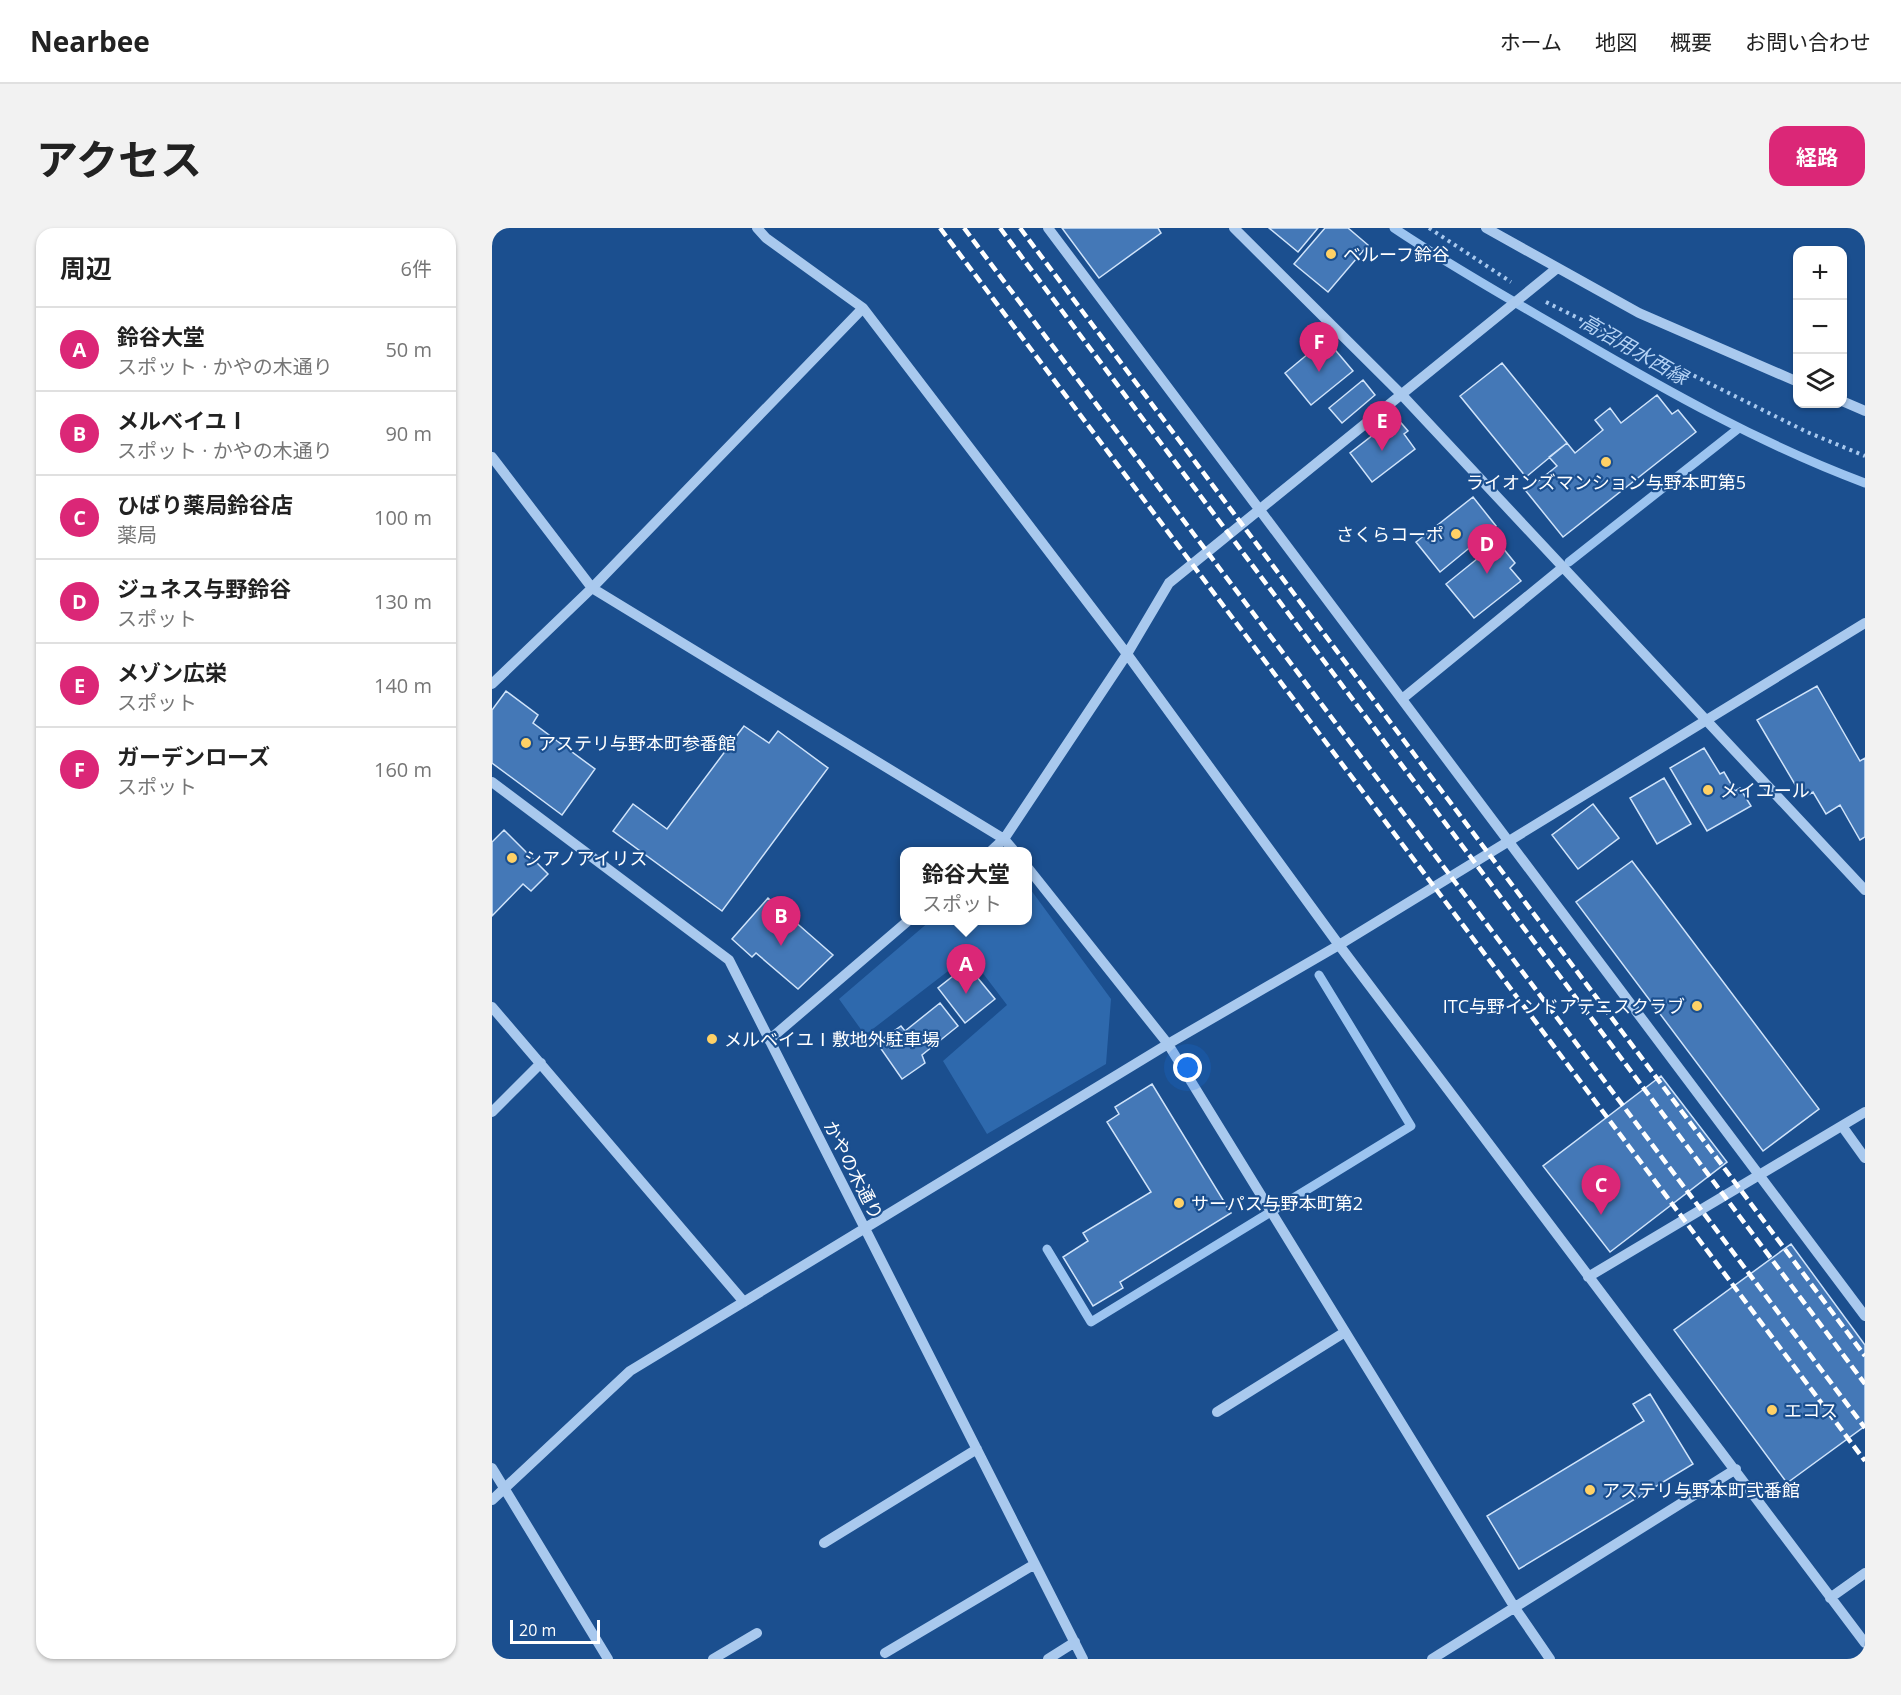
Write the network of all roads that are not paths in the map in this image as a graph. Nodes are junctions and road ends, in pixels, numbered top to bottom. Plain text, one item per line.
1 (757, 228) edge
2 (1048, 228) edge
3 (1234, 228) edge
4 (1486, 228) edge
5 (1556, 269) junction
6 (863, 308) junction
7 (1793, 380) edge
8 (1401, 394) junction
9 (1847, 403) edge
10 (1865, 411) edge
11 (492, 457) edge
12 (1260, 509) junction
13 (1562, 568) junction
14 (592, 588) junction
15 (1865, 623) edge
16 (1127, 654) junction
17 (492, 684) edge
18 (1402, 699) junction
19 (1704, 721) junction
20 (492, 782) edge
21 (1004, 839) junction
22 (1508, 840) junction
23 (995, 847) edge
24 (1010, 847) edge
25 (1865, 872) edge
26 (1032, 873) edge
27 (1854, 879) junction
28 (1865, 890) edge
29 (904, 925) edge
30 (1339, 945) junction
31 (492, 1007) edge
32 (770, 1040) junction
33 (1168, 1044) junction
34 (541, 1063) junction
35 (492, 1112) edge
36 (1865, 1112) edge
37 (1842, 1126) junction
38 (1865, 1158) edge
39 (1759, 1175) junction
40 (865, 1228) junction
41 (1588, 1277) junction
42 (744, 1302) junction
43 (1865, 1316) edge
44 (1345, 1332) junction
45 (1218, 1412) dead end
46 (977, 1449) junction
47 (492, 1468) edge
48 (1736, 1469) junction
49 (504, 1487) junction
50 (492, 1500) edge
51 (824, 1543) dead end
52 (1035, 1564) junction
53 (1865, 1573) edge
54 (1830, 1598) junction
55 (1515, 1608) junction
56 (758, 1633) dead end
57 (1075, 1642) junction
58 (1865, 1643) edge
59 (885, 1653) dead end
60 (608, 1659) edge
61 (713, 1659) edge
62 (1048, 1659) edge
63 (1083, 1659) edge
64 (1432, 1659) edge
65 (1550, 1659) edge

1 - 6 street
2 - 12 street
3 - 8 street
4 - 5 street
5 - 7 street
5 - 8 street
6 - 14 street
6 - 16 street
8 - 12 street
8 - 13 street
9 - 10 street
11 - 14 street
12 - 16 street
12 - 18 street
13 - 18 street
13 - 19 street
14 - 17 street
14 - 21 street
15 - 19 street
16 - 21 street
16 - 30 street
18 - 22 street
19 - 22 street
19 - 27 street
20 - 32 street, かやの木通り
21 - 23 street
21 - 24 street
22 - 30 street
22 - 39 street
25 - 27 street
26 - 33 street
27 - 28 street
29 - 32 street
30 - 33 street
30 - 41 street
31 - 34 street
32 - 40 street, かやの木通り
33 - 40 street
33 - 44 street
34 - 35 street
34 - 42 street
36 - 37 street
37 - 38 street
37 - 39 street
39 - 41 street
39 - 43 street
40 - 42 street
40 - 46 street, かやの木通り
41 - 48 street
42 - 49 street
44 - 45 street
44 - 55 street
46 - 51 street
46 - 52 street, かやの木通り
47 - 49 street
48 - 54 street
48 - 55 street
49 - 50 street
49 - 60 street
52 - 57 street, かやの木通り
52 - 59 street
53 - 54 street
54 - 58 street
55 - 64 street
55 - 65 street
56 - 61 street
57 - 62 street
57 - 63 street, かやの木通り

